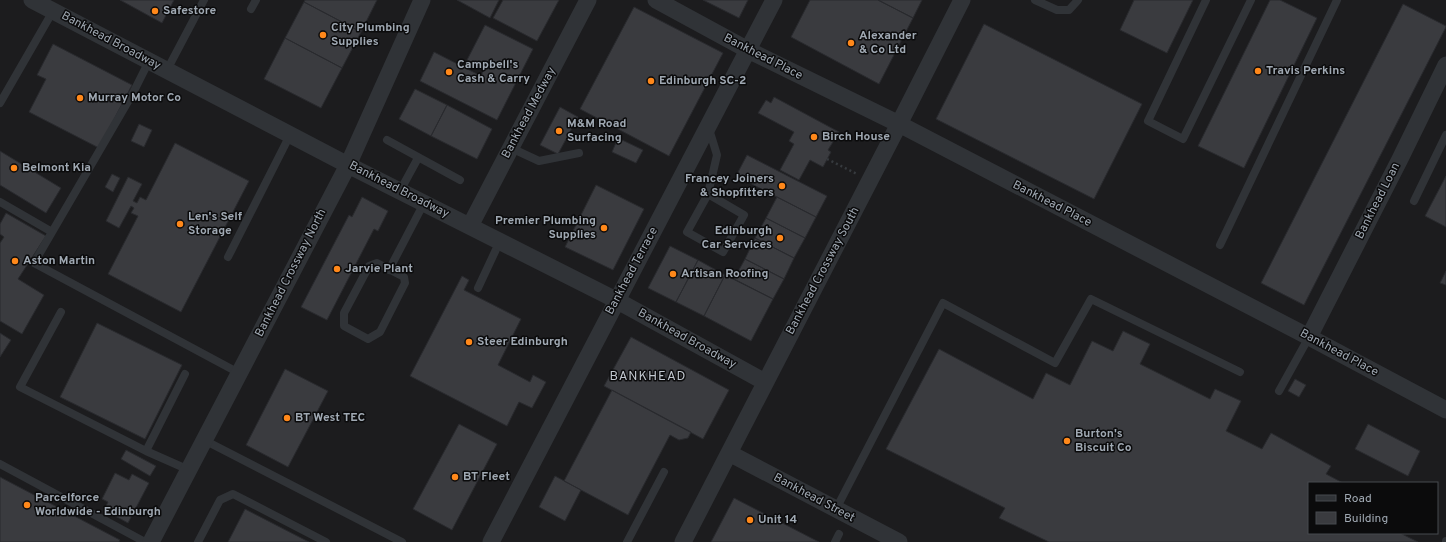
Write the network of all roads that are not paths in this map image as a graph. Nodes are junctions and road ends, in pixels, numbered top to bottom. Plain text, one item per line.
1 (32, 0) edge
2 (204, 0) edge
3 (256, 0) edge
4 (588, 0) edge
5 (656, 0) edge
6 (774, 0) edge
7 (962, 0) edge
8 (1035, 0) edge
9 (1078, 0) edge
10 (1206, 0) edge
11 (1251, 0) edge
12 (1338, 0) edge
13 (419, 1) edge
14 (251, 9) dead end
15 (53, 11) junction
16 (748, 50) junction
17 (149, 61) junction
18 (1446, 65) edge
19 (167, 70) junction
20 (0, 103) edge
21 (899, 124) junction
22 (708, 127) junction
23 (290, 135) junction
24 (1446, 135) edge
25 (386, 140) dead end
26 (511, 148) junction
27 (579, 153) dead end
28 (418, 158) junction
29 (348, 165) junction
30 (460, 180) dead end
31 (400, 191) junction
32 (708, 194) junction
33 (1414, 201) dead end
34 (0, 202) edge
35 (424, 203) junction
36 (470, 226) junction
37 (52, 232) junction
38 (500, 241) junction
39 (1220, 245) dead end
40 (228, 257) dead end
41 (389, 270) junction
42 (478, 288) dead end
43 (616, 300) junction
44 (61, 312) dead end
45 (1309, 337) junction
46 (1240, 372) dead end
47 (239, 373) junction
48 (184, 374) dead end
49 (765, 382) junction
50 (1279, 391) dead end
51 (1446, 410) edge
52 (204, 440) junction
53 (146, 451) junction
54 (729, 454) junction
55 (0, 464) edge
56 (189, 470) junction
57 (664, 472) dead end
58 (836, 509) junction
59 (839, 534) dead end
60 (145, 542) edge
61 (151, 542) edge
62 (198, 542) edge
63 (326, 542) edge
64 (402, 542) edge
65 (491, 542) edge
66 (627, 542) edge
67 (683, 542) edge
68 (835, 542) edge
69 (899, 542) edge

1 - 15 street, Bankhead Broadway
2 - 19 lane
3 - 14 lane
4 - 26 street, Bankhead Medway
5 - 16 street, Bankhead Place
6 - 16 street, Bankhead Terrace
7 - 21 street, Bankhead Crossway South
8 - 9 lane
10 - 11 lane
12 - 39 lane
13 - 29 street, Bankhead Crossway North
15 - 17 street, Bankhead Broadway
15 - 20 lane
16 - 21 street, Bankhead Place
16 - 22 street, Bankhead Terrace
17 - 19 street, Bankhead Broadway
17 - 37 lane
18 - 45 street, Bankhead Loan
19 - 23 street, Bankhead Broadway
21 - 45 street, Bankhead Place
21 - 49 street, Bankhead Crossway South
22 - 32 lane
22 - 43 street, Bankhead Terrace
23 - 29 street, Bankhead Broadway
23 - 40 lane
24 - 33 lane
25 - 28 lane
26 - 27 lane
26 - 36 street, Bankhead Medway
28 - 30 lane
28 - 31 lane
29 - 31 street, Bankhead Broadway
29 - 47 street, Bankhead Crossway North
31 - 35 street, Bankhead Broadway
32 - 32 lane
34 - 37 lane
35 - 36 street, Bankhead Broadway
35 - 41 lane
36 - 38 street, Bankhead Broadway
37 - 47 lane
38 - 42 lane
38 - 43 street, Bankhead Broadway
41 - 41 lane
43 - 49 street, Bankhead Broadway
43 - 65 street, Bankhead Terrace
44 - 53 lane
45 - 50 lane
45 - 51 street, Bankhead Place
46 - 58 lane
47 - 52 street, Bankhead Crossway North
48 - 53 lane
49 - 54 street, Bankhead Crossway South
52 - 56 street, Bankhead Crossway North
52 - 64 lane
53 - 56 lane
54 - 58 street, Bankhead Street
54 - 67 street, Bankhead Crossway South
55 - 60 lane
56 - 61 street, Bankhead Crossway North
57 - 66 lane
58 - 69 street, Bankhead Street
59 - 68 lane
62 - 63 lane

